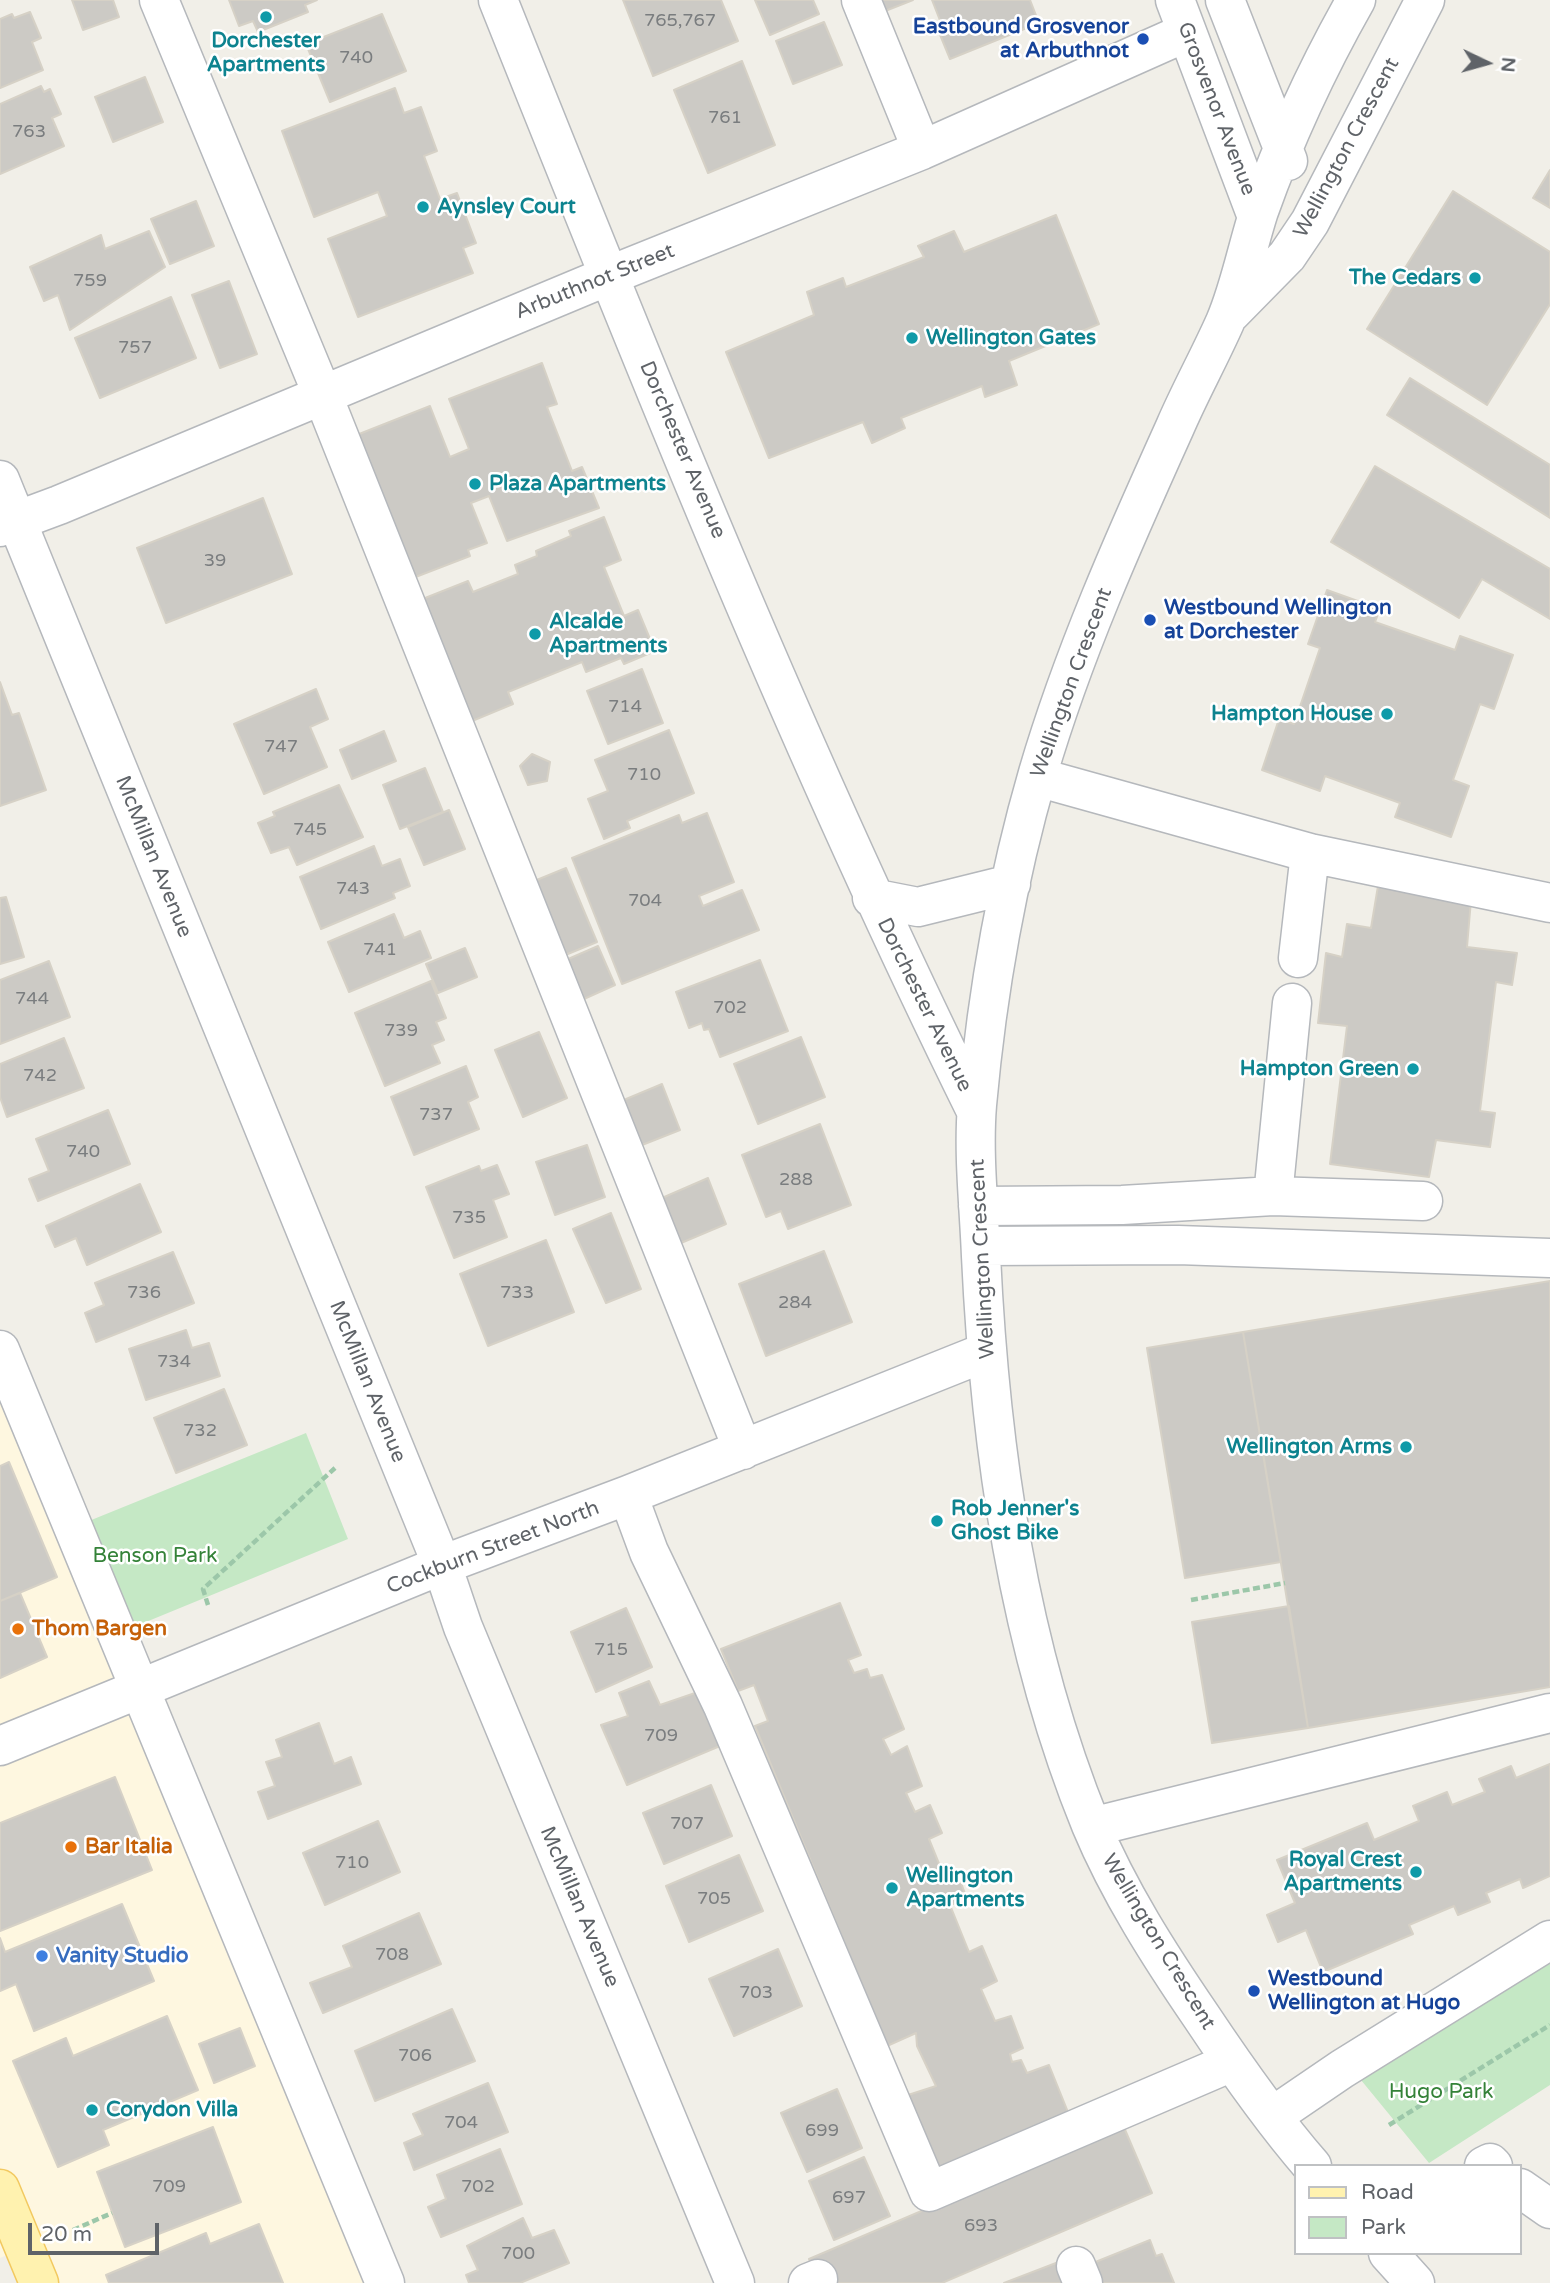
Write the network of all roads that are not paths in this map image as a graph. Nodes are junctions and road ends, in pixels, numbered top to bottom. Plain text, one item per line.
1 (159, 0) edge
2 (498, 0) edge
3 (861, 0) edge
4 (1225, 0) edge
5 (1356, 0) edge
6 (1424, 0) edge
7 (1181, 16) edge
8 (1283, 147) junction
9 (922, 150) junction
10 (1257, 218) junction
11 (1310, 222) junction
12 (608, 276) junction
13 (1227, 317) junction
14 (323, 396) junction
15 (0, 480) edge
16 (8, 523) edge
17 (1037, 777) junction
18 (1310, 853) junction
19 (1011, 884) junction
20 (872, 898) junction
21 (1550, 903) edge
22 (1298, 958) dead end
23 (1292, 1003) dead end
24 (976, 1111) junction
25 (1273, 1196) junction
26 (1423, 1201) dead end
27 (978, 1206) junction
28 (981, 1246) junction
29 (1550, 1258) edge
30 (0, 1350) edge
31 (986, 1352) junction
32 (743, 1450) junction
33 (628, 1495) junction
34 (442, 1565) junction
35 (139, 1690) junction
36 (1550, 1713) edge
37 (0, 1746) edge
38 (1092, 1827) junction
39 (1550, 1941) edge
40 (1232, 2062) junction
41 (1273, 2116) junction
42 (1310, 2164) edge
43 (0, 2189) edge
44 (1522, 2189) edge
45 (1550, 2209) edge
46 (1390, 2255) edge
47 (39, 2283) edge
48 (384, 2283) edge
49 (735, 2283) edge
50 (1415, 2283) edge

1 - 14 street
2 - 12 street, Dorchester Avenue
3 - 9 street
4 - 8 street
5 - 8 street, Wellington Crescent
6 - 11 street, Wellington Crescent
7 - 9 street, Arbuthnot Street
7 - 10 street, Grosvenor Avenue
8 - 10 street, Wellington Crescent
8 - 11 street
9 - 12 street, Arbuthnot Street
10 - 13 street, Wellington Crescent
11 - 13 street, Wellington Crescent
12 - 14 street, Arbuthnot Street
12 - 20 street, Dorchester Avenue
13 - 17 street, Wellington Crescent
14 - 16 street, Arbuthnot Street
14 - 32 street
15 - 16 street, McMillan Avenue
16 - 34 street, McMillan Avenue
17 - 18 street
17 - 19 street, Wellington Crescent
18 - 21 street
18 - 22 street
19 - 20 street, Dorchester Avenue
19 - 24 street, Wellington Crescent
20 - 24 street, Dorchester Avenue
23 - 25 street
24 - 27 street, Wellington Crescent
25 - 26 street
25 - 27 street
27 - 28 street, Wellington Crescent
28 - 29 street
28 - 31 street, Wellington Crescent
30 - 35 street
31 - 32 street, Cockburn Street North
31 - 38 street, Wellington Crescent
32 - 33 street, Cockburn Street North
33 - 34 street, Cockburn Street North
33 - 40 street
34 - 35 street, Cockburn Street North
34 - 49 street, McMillan Avenue
35 - 37 street, Cockburn Street North
35 - 48 street
36 - 38 street
38 - 40 street, Wellington Crescent
39 - 41 street
40 - 41 street, Wellington Crescent
41 - 42 street, Wellington Crescent
43 - 47 main road
44 - 45 street
46 - 50 street

